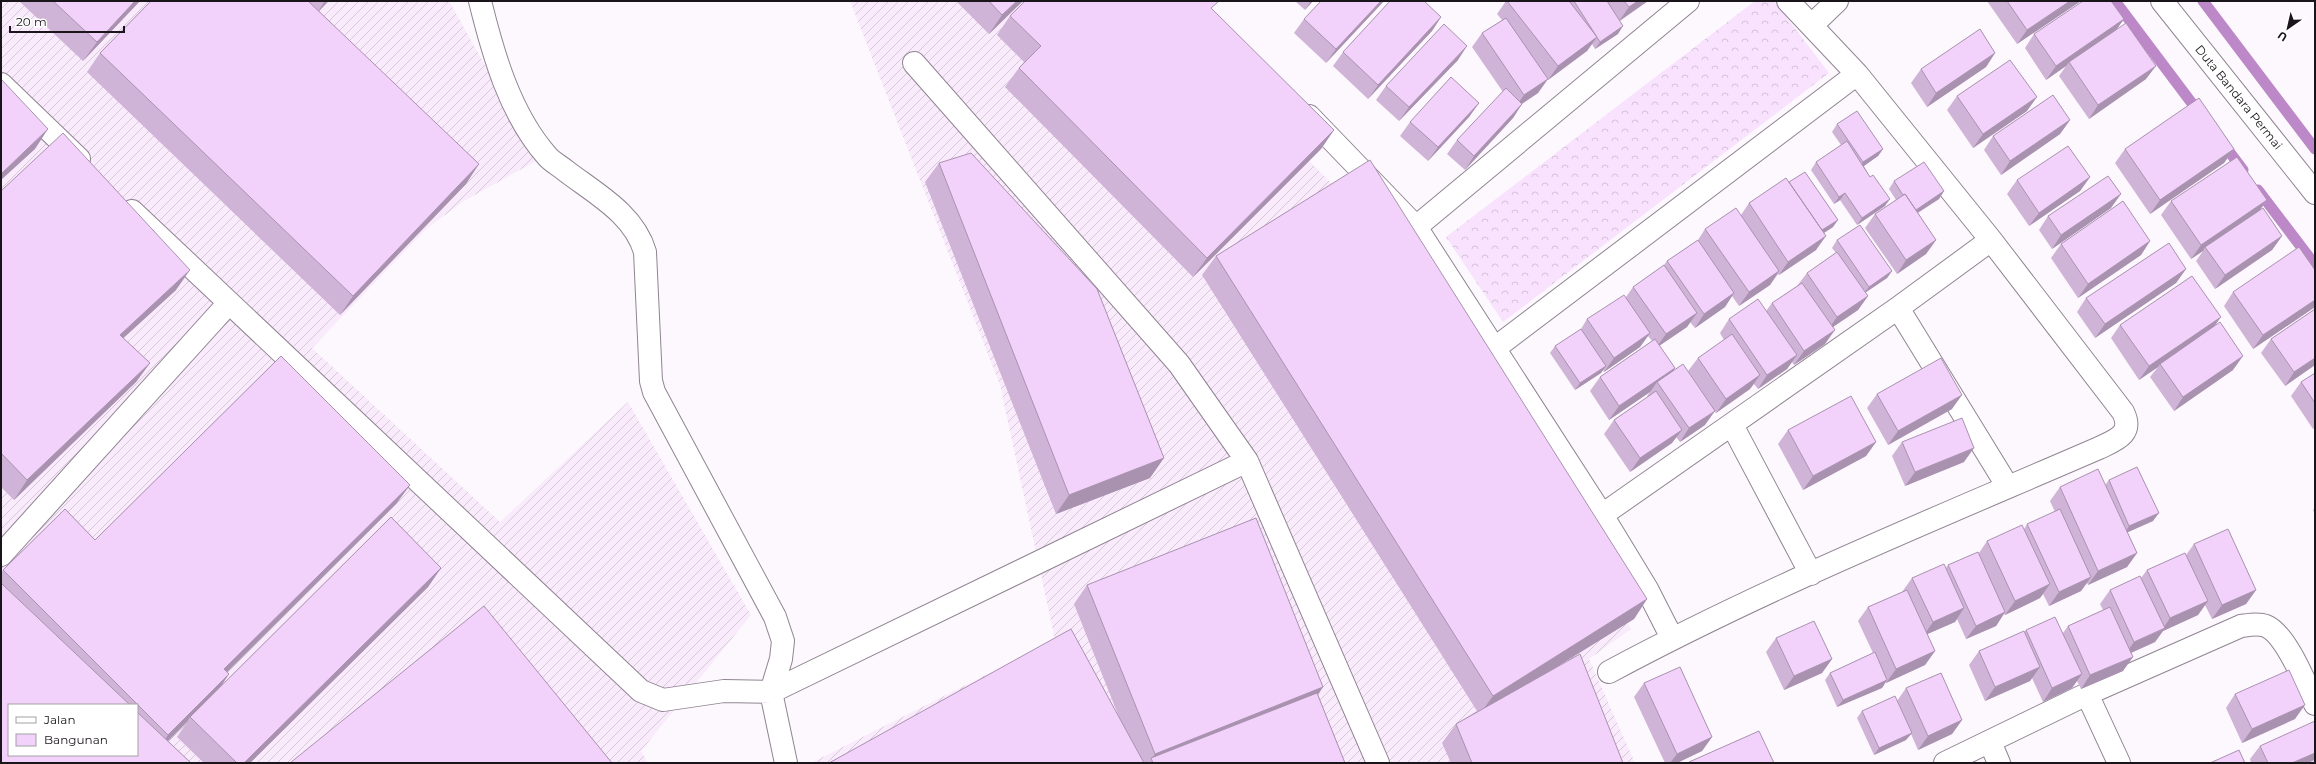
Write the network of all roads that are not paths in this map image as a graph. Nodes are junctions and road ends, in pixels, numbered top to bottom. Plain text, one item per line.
1 (480, 1) edge
2 (1688, 1) edge
3 (1788, 1) edge
4 (1837, 1) edge
5 (2162, 1) edge
6 (1812, 25) junction
7 (914, 63) dead end
8 (1857, 74) junction
9 (1, 84) edge
10 (1297, 103) edge
11 (92, 172) edge
12 (2315, 193) edge
13 (120, 199) edge
14 (1416, 227) junction
15 (1991, 240) junction
16 (228, 304) junction
17 (1898, 308) junction
18 (1495, 348) junction
19 (1732, 425) junction
20 (1246, 461) junction
21 (2008, 487) junction
22 (1602, 515) junction
23 (2, 555) edge
24 (1811, 574) junction
25 (1672, 638) junction
26 (1609, 672) dead end
27 (771, 692) junction
28 (2087, 694) junction
29 (2315, 704) edge
30 (1990, 742) junction
31 (786, 763) edge
32 (1378, 763) edge
33 (1945, 763) edge
34 (1999, 763) edge
35 (2119, 763) edge

1 - 27 street
2 - 14 street
3 - 6 street
4 - 6 street
5 - 12 street, Duta Bandara Permai
6 - 8 street
7 - 20 street
8 - 15 street
8 - 18 street
9 - 11 street
10 - 14 street
13 - 16 street
14 - 18 street
15 - 17 street
15 - 21 street
16 - 23 street
16 - 27 street
17 - 19 street
17 - 21 street
18 - 22 street
19 - 22 street
19 - 24 street
20 - 27 street
20 - 32 street
21 - 24 street
22 - 25 street
24 - 25 street
25 - 26 street
27 - 31 street
28 - 29 street
28 - 30 street
28 - 35 street
30 - 33 street
30 - 34 street

